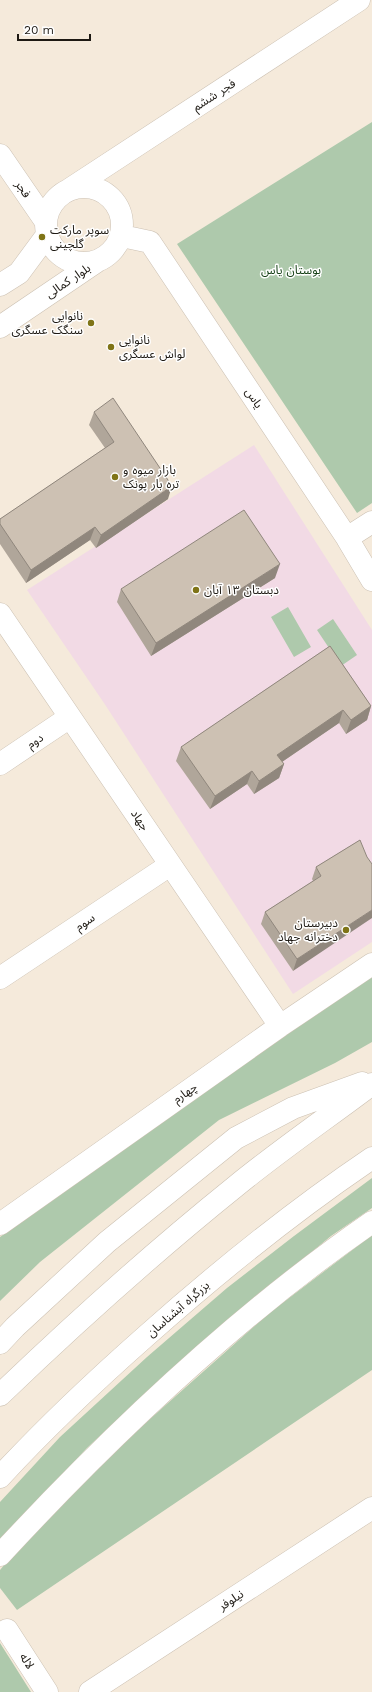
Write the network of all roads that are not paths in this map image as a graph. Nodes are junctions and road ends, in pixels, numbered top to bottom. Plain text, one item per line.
1 (359, 0) edge
2 (0, 155) edge
3 (70, 189) junction
4 (46, 229) junction
5 (122, 236) junction
6 (96, 262) junction
7 (0, 285) edge
8 (0, 327) edge
9 (372, 522) edge
10 (347, 538) junction
11 (372, 580) edge
12 (0, 614) edge
13 (70, 717) junction
14 (0, 764) edge
15 (170, 865) junction
16 (372, 964) edge
17 (0, 978) edge
18 (280, 1026) junction
19 (372, 1080) edge
20 (372, 1084) edge
21 (372, 1158) edge
22 (372, 1222) edge
23 (0, 1224) edge
24 (0, 1343) edge
25 (0, 1395) edge
26 (0, 1478) edge
27 (372, 1508) edge
28 (0, 1555) edge
29 (7, 1630) dead end
30 (48, 1692) edge
31 (90, 1692) edge

1 - 3 main road, فجر ششم
2 - 4 main road, فجر
3 - 4 main road
3 - 5 main road
4 - 6 main road
4 - 7 main road
5 - 6 main road
5 - 10 main road, یاس
6 - 8 main road, بلوار کمالی
9 - 10 main road
10 - 11 main road, یاس
12 - 13 main road, جهاد
13 - 14 main road, دوم
13 - 15 main road, جهاد
15 - 17 main road, سوم
15 - 18 main road, جهاد
16 - 18 main road, چهارم
18 - 23 main road, چهارم
19 - 24 main road
20 - 25 main road
21 - 26 main road, بزرگراه آبشناسان
22 - 28 main road
27 - 31 main road, نیلوفر
29 - 30 main road, لاله

